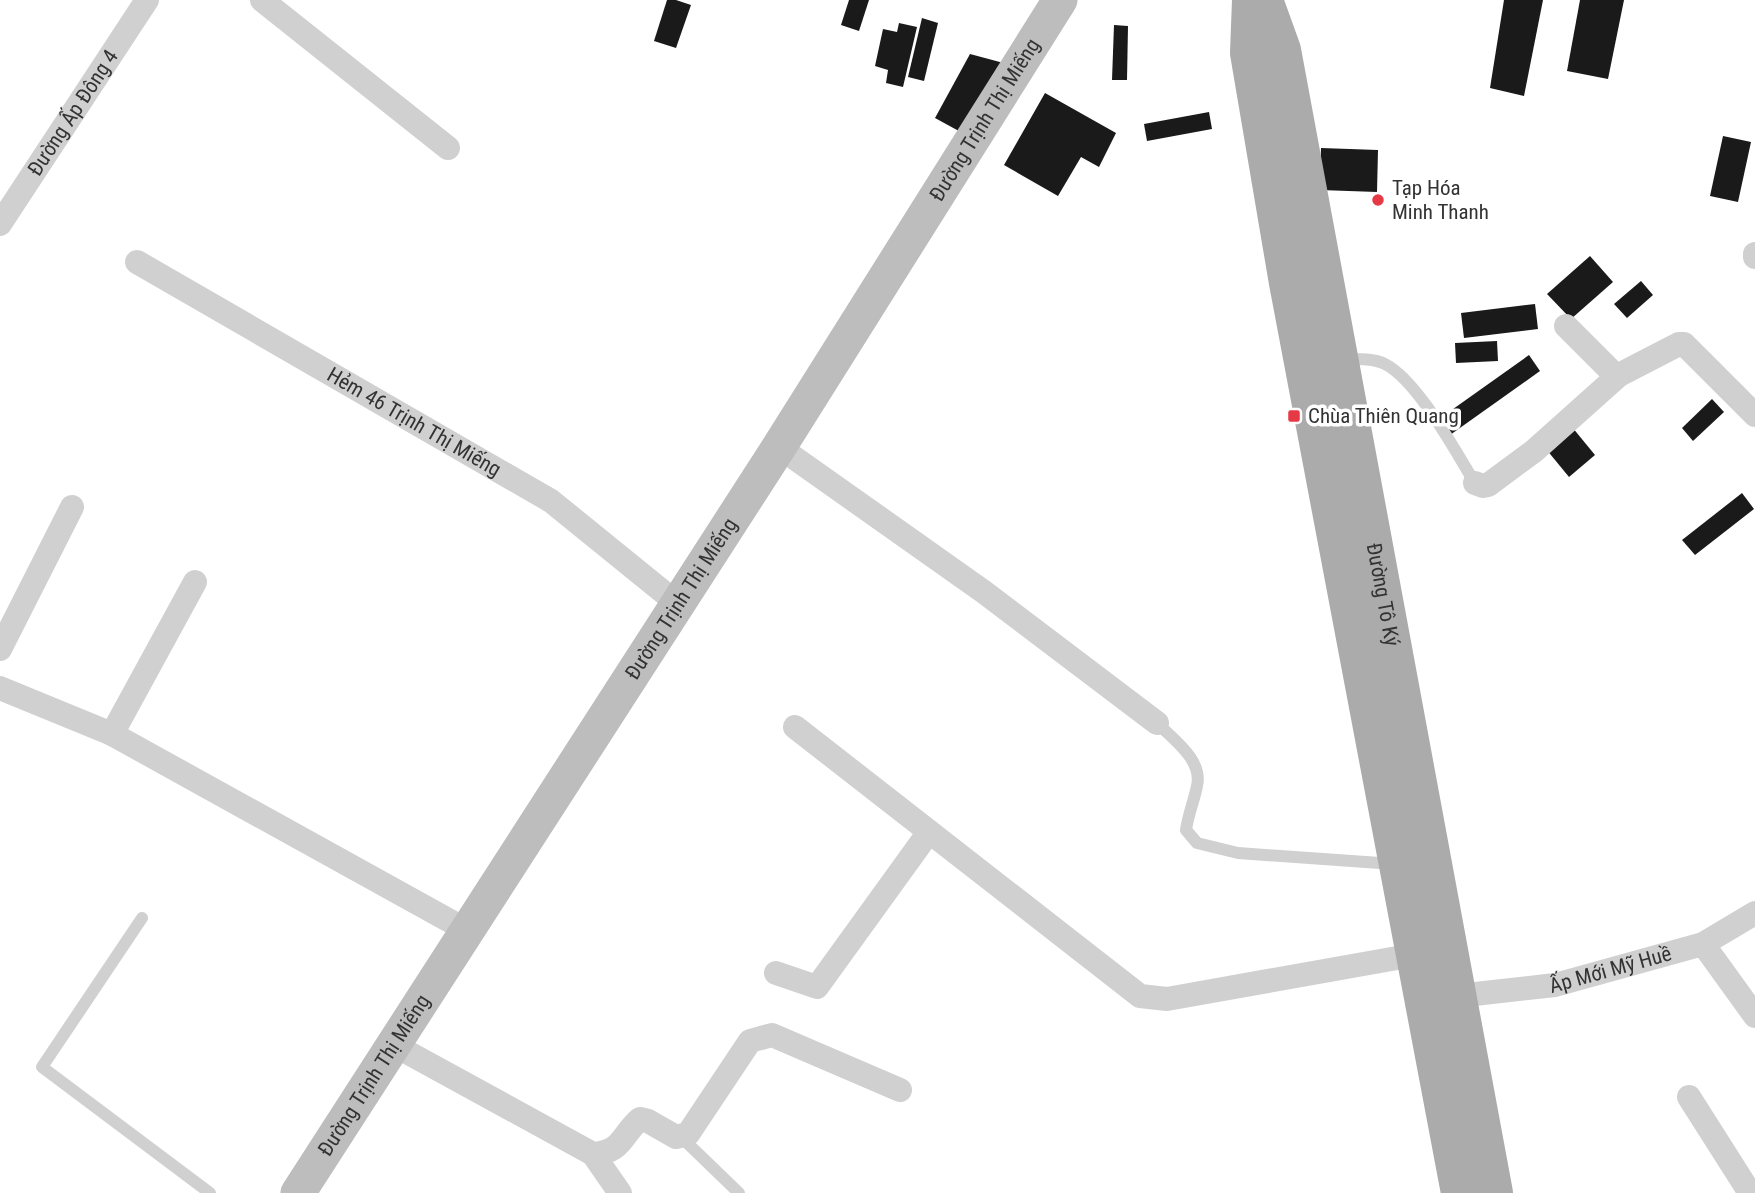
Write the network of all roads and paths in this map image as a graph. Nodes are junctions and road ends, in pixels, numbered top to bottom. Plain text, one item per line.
1 (146, 0) edge
2 (262, 0) edge
3 (1060, 0) edge
4 (1251, 0) edge
5 (1264, 0) edge
6 (448, 148) dead end
7 (0, 224) edge
8 (137, 262) dead end
9 (1566, 326) dead end
10 (1338, 359) junction
11 (1619, 375) junction
12 (1755, 415) edge
13 (779, 447) junction
14 (1475, 483) joint
15 (72, 507) dead end
16 (195, 582) dead end
17 (678, 604) junction
18 (0, 649) edge
19 (0, 688) edge
20 (1157, 723) joint
21 (795, 727) dead end
22 (112, 734) junction
23 (929, 832) junction
24 (1398, 864) junction
25 (1755, 913) edge
26 (142, 918) dead end
27 (468, 931) junction
28 (1703, 944) junction
29 (1414, 955) junction
30 (776, 973) dead end
31 (1457, 996) junction
32 (1755, 1016) edge
33 (394, 1045) junction
34 (900, 1090) dead end
35 (1689, 1097) dead end
36 (681, 1137) junction
37 (593, 1154) junction
38 (210, 1193) edge
39 (298, 1193) edge
40 (620, 1193) edge
41 (739, 1193) edge
42 (1460, 1193) edge
43 (1494, 1193) edge
44 (1749, 1193) edge

1 - 7 street, Đường Ấp Đông 4
2 - 6 street
3 - 13 main road, Đường Trịnh Thị Miếng
4 - 24 main road, Đường Tô Ký
5 - 10 main road, Đường Tô Ký
8 - 17 street, Hẻm 46 Trịnh Thị Miếng
9 - 11 street
10 - 14 lane
10 - 31 main road, Đường Tô Ký
11 - 12 street
11 - 14 street
13 - 17 main road, Đường Trịnh Thị Miếng
13 - 20 street
15 - 18 street
16 - 22 street
17 - 27 main road, Đường Trịnh Thị Miếng
19 - 22 street
20 - 24 lane
21 - 23 street
22 - 27 street
23 - 29 street
23 - 30 street
24 - 29 main road, Đường Tô Ký
25 - 28 street, Ấp Mới Mỹ Huề
26 - 38 lane
27 - 33 main road, Đường Trịnh Thị Miếng
28 - 31 street, Ấp Mới Mỹ Huề
28 - 32 street
29 - 42 main road, Đường Tô Ký
31 - 43 main road, Đường Tô Ký
33 - 37 street
33 - 39 main road, Đường Trịnh Thị Miếng
34 - 36 street
35 - 44 street
36 - 37 street
36 - 41 lane
37 - 40 street

